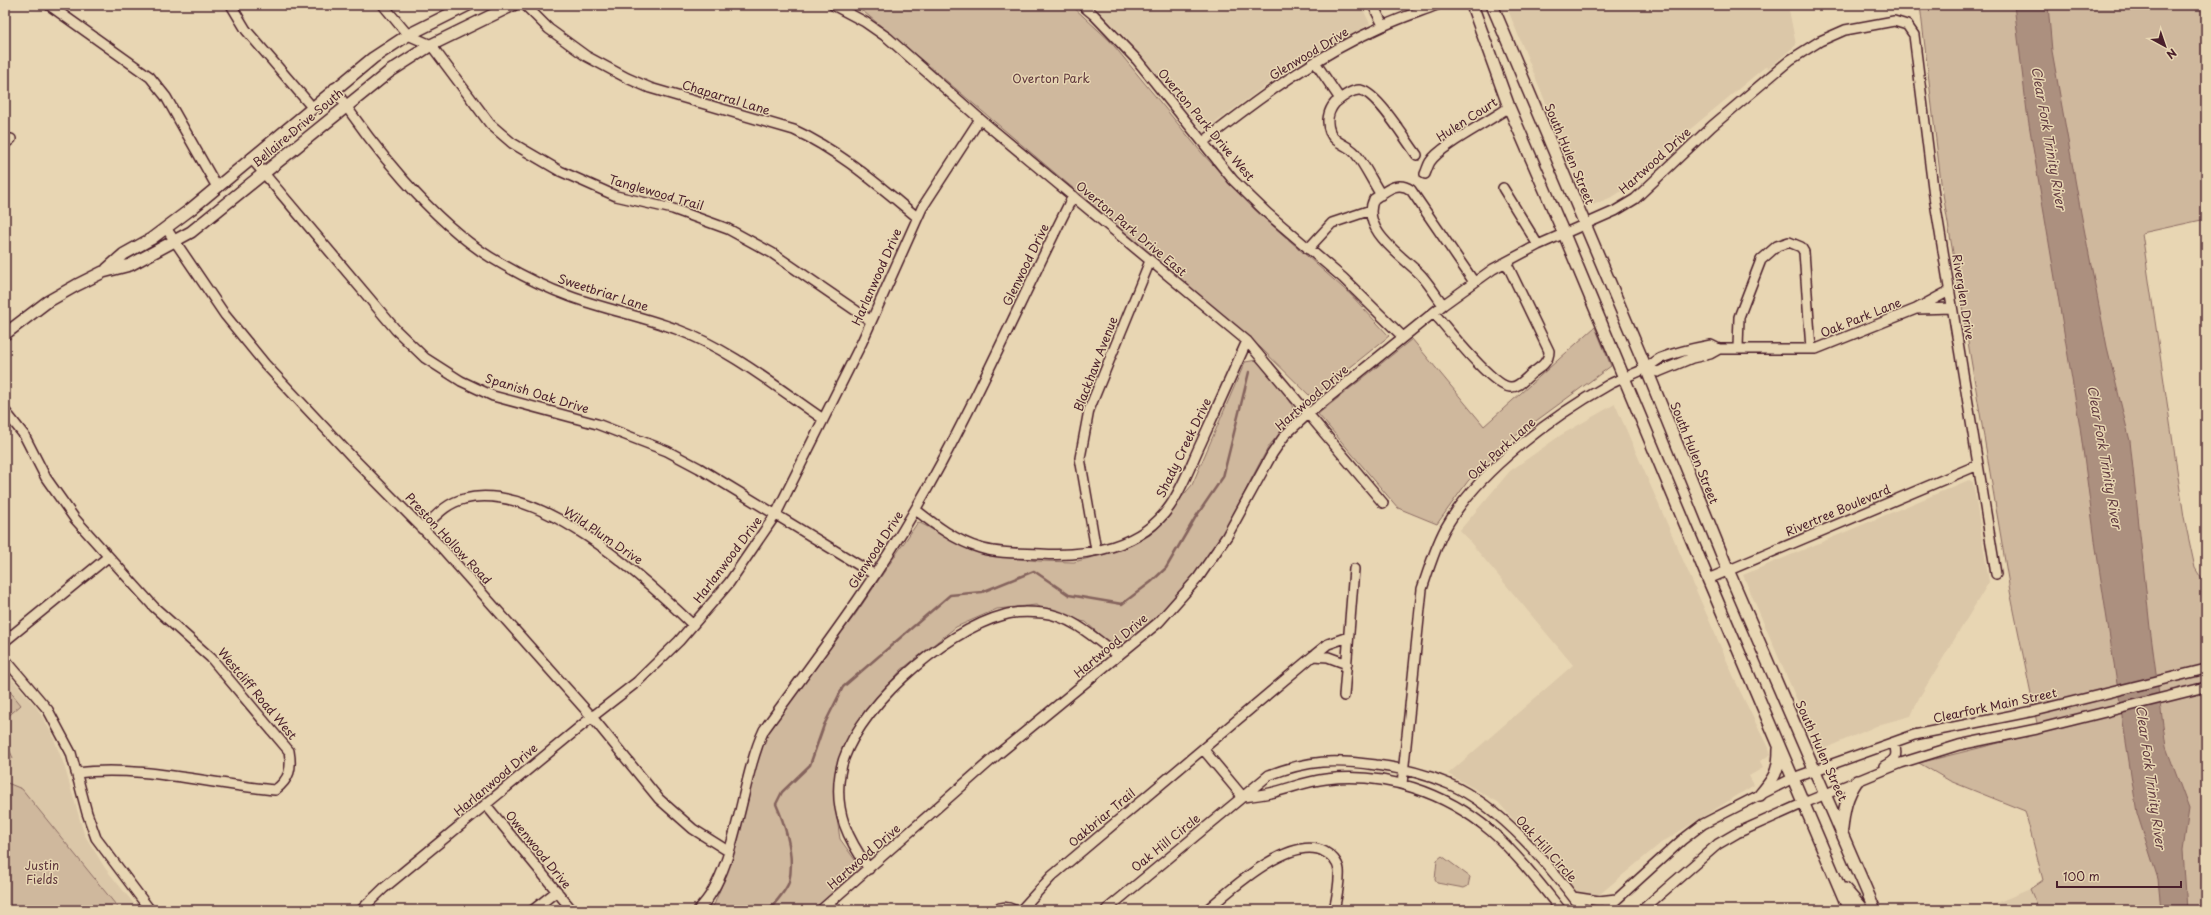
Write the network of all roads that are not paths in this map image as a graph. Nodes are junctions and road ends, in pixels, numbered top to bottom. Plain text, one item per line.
1 (49, 5) edge
2 (231, 5) edge
3 (383, 5) edge
4 (468, 5) edge
5 (512, 5) edge
6 (526, 5) edge
7 (833, 5) edge
8 (1082, 5) edge
9 (1373, 5) edge
10 (1437, 5) edge
11 (1472, 5) edge
12 (1488, 5) edge
13 (1492, 5) edge
14 (1496, 16) junction
15 (1907, 25) joint
16 (1383, 26) junction
17 (408, 35) junction
18 (431, 45) junction
19 (1315, 62) junction
20 (334, 88) junction
21 (1340, 99) junction
22 (346, 105) junction
23 (312, 106) junction
24 (1509, 108) junction
25 (980, 119) junction
26 (1203, 142) junction
27 (1417, 155) dead end
28 (251, 158) junction
29 (264, 174) junction
30 (1425, 174) dead end
31 (217, 187) junction
32 (1503, 188) dead end
33 (1381, 195) junction
34 (1073, 196) junction
35 (1372, 214) junction
36 (917, 217) junction
37 (1585, 226) junction
38 (166, 228) junction
39 (1564, 234) junction
40 (176, 242) junction
41 (1538, 245) junction
42 (1308, 249) junction
43 (1150, 261) junction
44 (1506, 262) junction
45 (103, 272) junction
46 (1474, 282) junction
47 (1950, 291) junction
48 (1442, 305) junction
49 (1952, 308) junction
50 (1916, 309) junction
51 (1434, 313) junction
52 (871, 321) junction
53 (5, 334) edge
54 (1403, 337) junction
55 (1247, 341) junction
56 (1738, 348) junction
57 (1811, 349) junction
58 (1646, 368) junction
59 (1624, 377) junction
60 (5, 412) edge
61 (1308, 414) junction
62 (823, 420) junction
63 (1978, 465) junction
64 (1383, 503) dead end
65 (916, 510) junction
66 (776, 514) junction
67 (422, 529) junction
68 (1096, 550) junction
69 (108, 557) junction
70 (1354, 569) dead end
71 (1728, 570) junction
72 (1996, 574) dead end
73 (875, 575) junction
74 (1708, 580) junction
75 (693, 625) junction
76 (1348, 637) junction
77 (5, 641) edge
78 (1118, 656) junction
79 (1313, 656) junction
80 (5, 659) edge
81 (1346, 664) junction
82 (2206, 669) edge
83 (2206, 687) edge
84 (1344, 696) dead end
85 (592, 717) junction
86 (1894, 743) junction
87 (1779, 745) junction
88 (1203, 749) junction
89 (1404, 769) junction
90 (1814, 770) junction
91 (76, 773) junction
92 (1868, 777) junction
93 (1793, 778) junction
94 (1857, 782) junction
95 (1402, 784) junction
96 (1825, 794) junction
97 (1760, 795) junction
98 (1243, 797) junction
99 (1804, 803) junction
100 (486, 805) junction
101 (1842, 832) junction
102 (728, 851) junction
103 (869, 869) junction
104 (1833, 872) junction
105 (557, 891) junction
106 (1573, 897) junction
107 (1616, 898) junction
108 (150, 910) edge
109 (361, 910) edge
110 (533, 910) edge
111 (572, 910) edge
112 (698, 910) edge
113 (821, 910) edge
114 (995, 910) edge
115 (1014, 910) edge
116 (1021, 910) edge
117 (1106, 910) edge
118 (1207, 910) edge
119 (1334, 910) edge
120 (1561, 910) edge
121 (1583, 910) edge
122 (1605, 910) edge
123 (1642, 910) edge
124 (1849, 910) edge
125 (1863, 910) edge
126 (1875, 910) edge

1 - 31 street
2 - 23 street
3 - 17 street, Tanglewood Trail
4 - 17 main road, Bellaire Drive South
5 - 18 main road, Bellaire Drive South
6 - 36 street, Chaparral Lane
7 - 25 street, Overton Park Drive East
8 - 26 street, Overton Park Drive West
9 - 16 street
10 - 16 street, Glenwood Drive
11 - 24 main road
12 - 14 main road
13 - 14 main road, South Hulen Street
14 - 37 main road, South Hulen Street
15 - 37 street, Hartwood Drive
15 - 47 street, Riverglen Drive
16 - 19 street, Glenwood Drive
17 - 18 street, Tanglewood Trail
17 - 20 main road, Bellaire Drive South
18 - 22 main road, Bellaire Drive South
18 - 52 street, Tanglewood Trail
19 - 21 street
19 - 26 street, Glenwood Drive
20 - 22 street, Sweetbriar Lane
20 - 23 main road, Bellaire Drive South
21 - 27 street
21 - 33 street
22 - 29 main road, Bellaire Drive South
22 - 62 street, Sweetbriar Lane
23 - 28 main road, Bellaire Drive South
24 - 30 street, Hulen Court
24 - 39 main road
25 - 34 street, Overton Park Drive East
25 - 36 street, Harlanwood Drive
26 - 42 street, Overton Park Drive West
28 - 29 street, Spanish Oak Drive
28 - 31 main road, Bellaire Drive South
29 - 40 main road, Bellaire Drive South
29 - 66 street, Spanish Oak Drive
31 - 38 main road, Bellaire Drive South
32 - 41 street
33 - 35 street
33 - 46 street
34 - 43 street, Overton Park Drive East
34 - 65 street, Glenwood Drive
35 - 42 street
35 - 48 street
36 - 52 street, Harlanwood Drive
37 - 39 street, Hartwood Drive
37 - 58 main road, South Hulen Street
38 - 40 street, Preston Hollow Road
38 - 45 main road, Bellaire Drive South
39 - 41 street, Hartwood Drive
39 - 59 main road
40 - 45 main road, Bellaire Drive South
40 - 67 street, Preston Hollow Road
41 - 44 street, Hartwood Drive
42 - 54 street, Overton Park Drive West
43 - 55 street, Overton Park Drive East
43 - 68 street, Blackhaw Avenue
44 - 46 street, Hartwood Drive
44 - 51 street
45 - 53 main road, Bellaire Drive South
46 - 48 street, Hartwood Drive
47 - 49 street, Riverglen Drive
47 - 50 street, Oak Park Lane
48 - 51 street, Hartwood Drive
49 - 50 street, Oak Park Lane
49 - 63 street, Riverglen Drive
50 - 57 street, Oak Park Lane
51 - 54 street, Hartwood Drive
52 - 62 street, Harlanwood Drive
54 - 61 street, Hartwood Drive
55 - 61 street, Overton Park Drive East
55 - 68 street, Shady Creek Drive
56 - 57 street, Oak Park Lane
56 - 57 street
56 - 58 street, Oak Park Lane
58 - 59 street, Oak Park Lane
58 - 71 main road, South Hulen Street
59 - 74 main road
59 - 89 street, Oak Park Lane
60 - 69 street, Westcliff Road West
61 - 64 street, Overton Park Drive East
61 - 78 street, Hartwood Drive
62 - 66 street, Harlanwood Drive
63 - 71 street, Rivertree Boulevard
63 - 72 street, Riverglen Drive
65 - 68 street, Shady Creek Drive
65 - 73 street, Glenwood Drive
66 - 73 street, Spanish Oak Drive
66 - 75 street, Harlanwood Drive
67 - 75 street, Wild Plum Drive
67 - 85 street, Preston Hollow Road
69 - 77 street
69 - 91 street, Westcliff Road West
70 - 76 street
71 - 74 street, Rivertree Boulevard
71 - 90 main road, South Hulen Street
73 - 102 street, Glenwood Drive
74 - 87 main road
75 - 85 street, Harlanwood Drive
76 - 79 street, Oakbriar Trail
76 - 81 street
78 - 103 street, Hartwood Drive
78 - 103 street
79 - 81 street
79 - 88 street, Oakbriar Trail
80 - 91 street
81 - 84 street
82 - 86 street, Clearfork Main Street
83 - 92 street
85 - 100 street, Harlanwood Drive
85 - 102 street, Preston Hollow Road
86 - 90 street, Clearfork Main Street
86 - 92 street
87 - 93 main road
87 - 97 main road
88 - 98 street
88 - 116 street, Oakbriar Trail
89 - 95 street, Oak Park Lane
89 - 98 street, Oak Hill Circle
89 - 106 street, Oak Hill Circle
90 - 93 street, Clearfork Main Street
90 - 96 main road, South Hulen Street
91 - 108 street
92 - 94 street
93 - 97 street, Clearfork Main Street
93 - 99 main road
94 - 96 street
94 - 101 main road
95 - 98 street
95 - 120 street
96 - 99 street
96 - 101 main road, South Hulen Street
97 - 107 street, Clearfork Main Street
98 - 117 street, Oak Hill Circle
99 - 104 main road
99 - 123 street
100 - 105 street, Owenwood Drive
100 - 109 street, Harlanwood Drive
101 - 126 main road, South Hulen Street
102 - 112 street, Glenwood Drive
103 - 113 street, Hartwood Drive
104 - 124 main road
104 - 125 main road
105 - 110 street
105 - 111 street, Owenwood Drive
106 - 107 street
106 - 121 street, Oak Hill Circle
107 - 122 street, Clearfork Main Street
114 - 115 street
118 - 119 street

